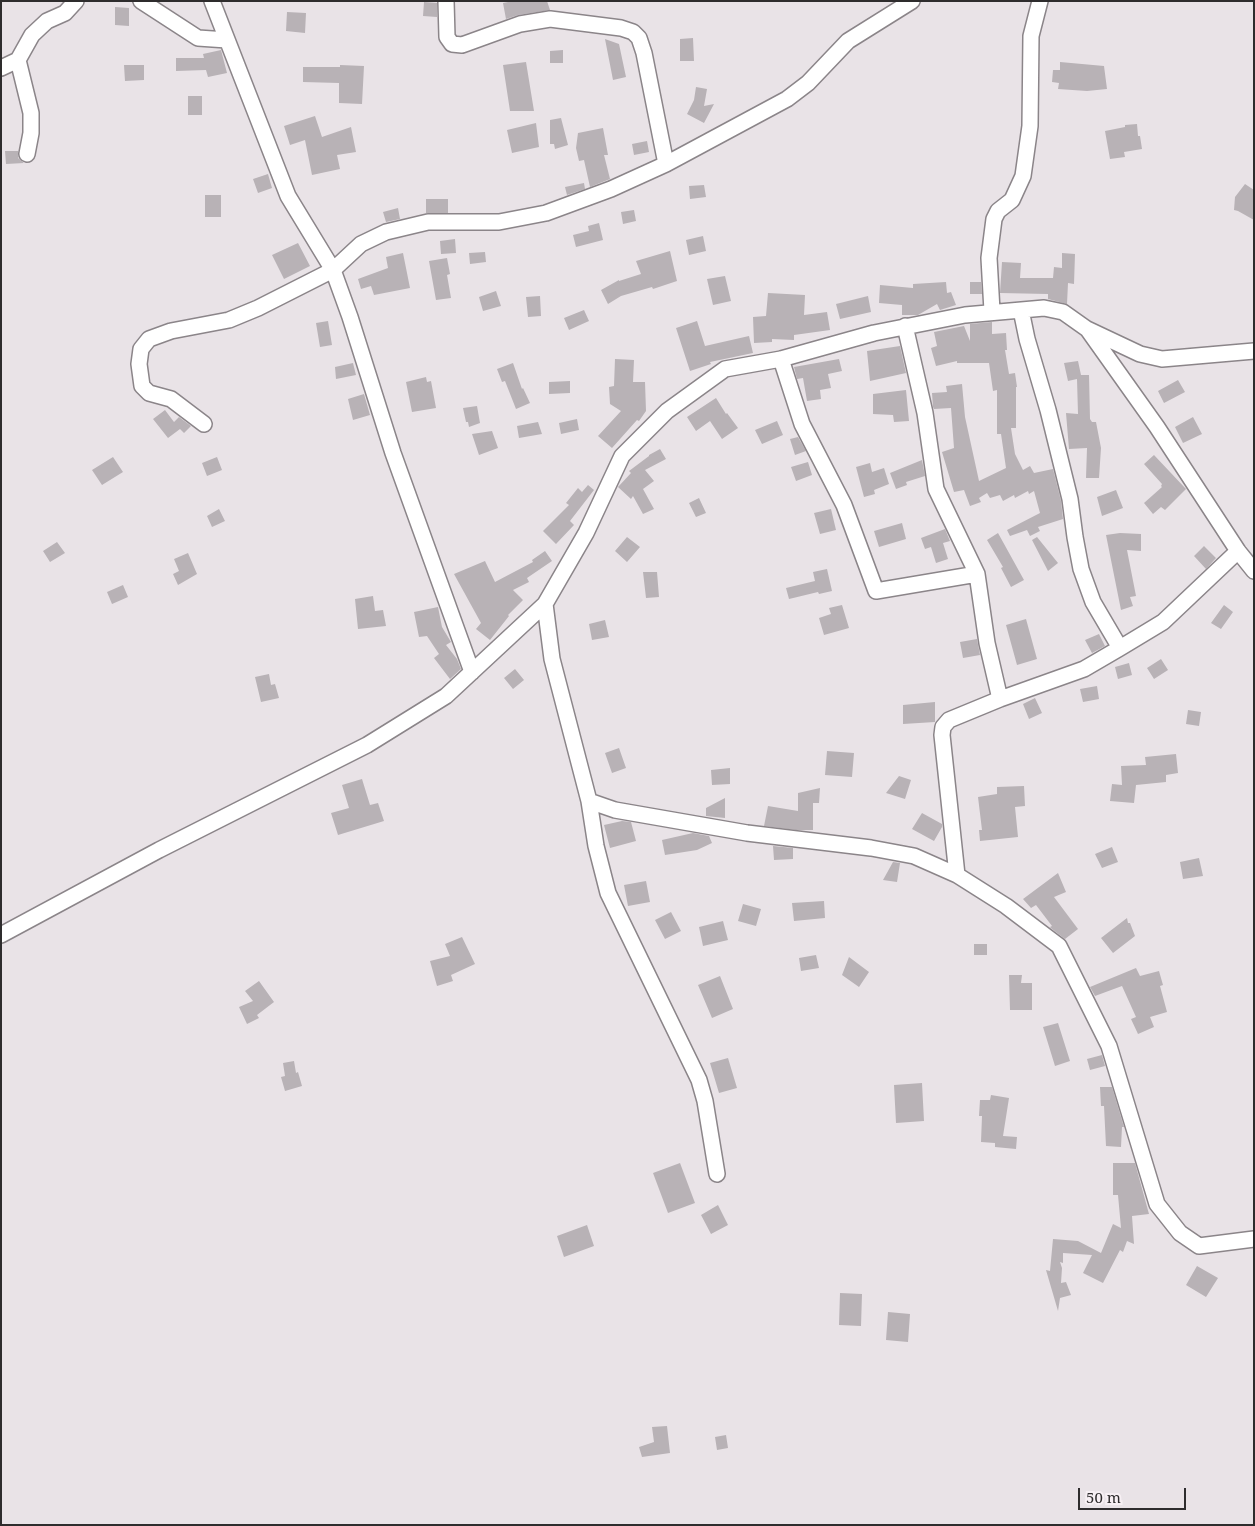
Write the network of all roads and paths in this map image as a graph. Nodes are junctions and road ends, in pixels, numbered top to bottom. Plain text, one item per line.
1 (76, 1) edge
2 (141, 1) edge
3 (212, 1) edge
4 (446, 1) edge
5 (912, 1) edge
6 (1040, 1) edge
7 (228, 40) junction
8 (18, 60) junction
9 (1, 68) edge
10 (27, 154) dead end
11 (666, 164) junction
12 (333, 270) junction
13 (1021, 310) junction
14 (992, 311) junction
15 (905, 326) junction
16 (1087, 329) junction
17 (1254, 351) edge
18 (781, 359) junction
19 (204, 424) dead end
20 (1238, 551) junction
21 (1254, 571) edge
22 (977, 574) junction
23 (545, 604) junction
24 (1120, 648) junction
25 (472, 672) junction
26 (1000, 699) junction
27 (590, 801) junction
28 (957, 875) junction
29 (1, 935) edge
30 (717, 1174) dead end
31 (1254, 1240) edge

1 - 8 street
2 - 7 street
3 - 7 street
4 - 11 street
5 - 11 street
6 - 14 street
7 - 12 street
8 - 9 street
8 - 10 street
11 - 12 street
12 - 19 street
12 - 25 street
13 - 14 street
13 - 16 street
13 - 24 street
14 - 15 street
15 - 18 street
15 - 22 street
16 - 17 street
16 - 20 street
18 - 22 street
18 - 23 street
20 - 21 street
20 - 24 street
22 - 26 street
23 - 25 street
23 - 27 street
24 - 26 street
25 - 29 street
26 - 28 street
27 - 28 street
27 - 30 street
28 - 31 street

